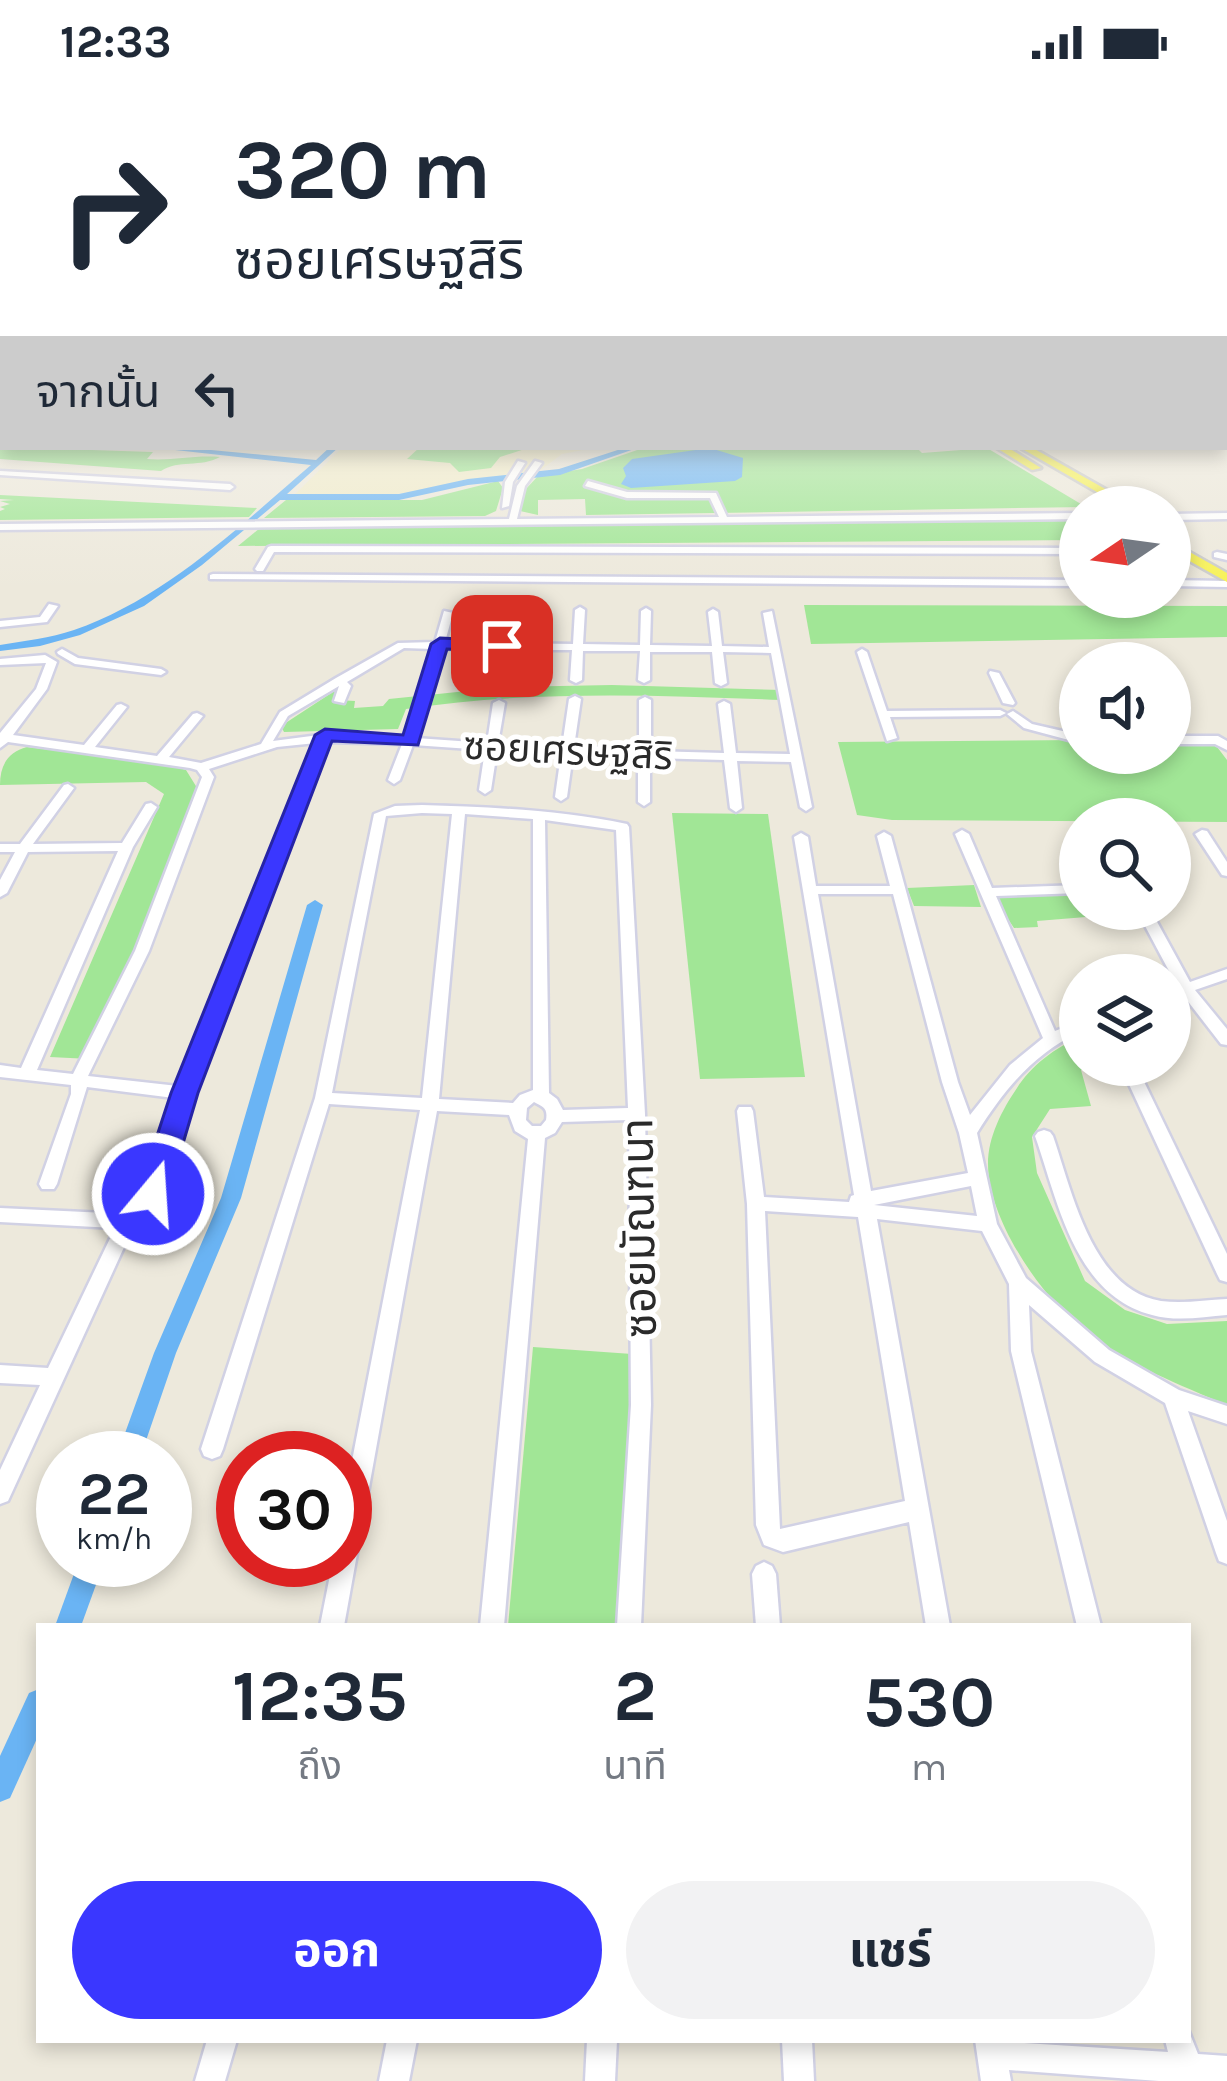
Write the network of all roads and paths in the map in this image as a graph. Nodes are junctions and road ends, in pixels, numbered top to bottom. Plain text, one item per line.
1 (1005, 450) edge
2 (1029, 450) edge
3 (0, 473) edge
4 (47, 476) junction
5 (106, 480) junction
6 (167, 484) junction
7 (588, 484) dead end
8 (1068, 486) edge
9 (1094, 486) edge
10 (515, 487) junction
11 (30, 488) dead end
12 (89, 493) dead end
13 (158, 493) dead end
14 (212, 502) dead end
15 (1059, 514) edge
16 (1059, 514) edge
17 (1227, 514) edge
18 (1191, 515) edge
19 (723, 516) junction
20 (507, 521) junction
21 (266, 523) junction
22 (0, 524) edge
23 (1191, 540) edge
24 (335, 549) junction
25 (397, 549) junction
26 (457, 549) junction
27 (521, 550) junction
28 (584, 550) junction
29 (637, 550) junction
30 (687, 550) junction
31 (738, 550) junction
32 (796, 550) junction
33 (847, 551) junction
34 (900, 551) junction
35 (952, 551) junction
36 (1055, 551) junction
37 (1059, 551) edge
38 (1059, 556) edge
39 (1224, 558) edge
40 (1191, 560) edge
41 (260, 569) dead end
42 (324, 571) dead end
43 (389, 571) dead end
44 (451, 571) dead end
45 (580, 571) dead end
46 (636, 572) dead end
47 (688, 572) dead end
48 (516, 573) dead end
49 (743, 573) dead end
50 (800, 574) dead end
51 (853, 574) dead end
52 (906, 574) dead end
53 (961, 574) dead end
54 (213, 577) dead end
55 (1059, 580) edge
56 (1227, 581) edge
57 (1191, 583) edge
58 (53, 606) dead end
59 (514, 608) dead end
60 (580, 610) dead end
61 (646, 610) dead end
62 (713, 612) dead end
63 (448, 613) dead end
64 (769, 614) dead end
65 (0, 624) edge
66 (440, 644) junction
67 (502, 646) junction
68 (576, 646) junction
69 (644, 647) junction
70 (716, 648) junction
71 (776, 650) junction
72 (862, 652) dead end
73 (0, 660) edge
74 (161, 672) dead end
75 (994, 673) dead end
76 (340, 680) junction
77 (575, 680) dead end
78 (644, 680) dead end
79 (502, 683) dead end
80 (721, 683) dead end
81 (574, 699) dead end
82 (645, 700) dead end
83 (340, 701) dead end
84 (499, 704) dead end
85 (724, 704) dead end
86 (121, 707) dead end
87 (1007, 710) junction
88 (883, 714) junction
89 (197, 716) dead end
90 (1059, 734) edge
91 (325, 735) junction
92 (891, 738) dead end
93 (1, 740) edge
94 (1191, 740) edge
95 (411, 741) junction
96 (266, 743) junction
97 (1227, 746) edge
98 (489, 747) junction
99 (86, 750) junction
100 (565, 750) junction
101 (645, 756) junction
102 (730, 757) junction
103 (798, 758) junction
104 (160, 760) junction
105 (202, 767) junction
106 (394, 780) dead end
107 (68, 788) dead end
108 (485, 790) dead end
109 (561, 797) dead end
110 (644, 802) dead end
111 (151, 807) dead end
112 (736, 808) dead end
113 (806, 808) dead end
114 (459, 810) junction
115 (539, 819) junction
116 (962, 834) dead end
117 (1202, 835) dead end
118 (884, 836) dead end
119 (801, 837) dead end
120 (24, 847) junction
121 (126, 847) junction
122 (0, 848) edge
123 (1227, 872) edge
124 (811, 890) junction
125 (898, 890) junction
126 (1059, 890) edge
127 (986, 892) junction
128 (0, 893) edge
129 (1227, 974) edge
130 (1191, 987) edge
131 (1191, 1005) edge
132 (1059, 1034) edge
133 (1050, 1037) junction
134 (1227, 1040) edge
135 (0, 1071) edge
136 (26, 1075) junction
137 (79, 1078) junction
138 (1138, 1086) edge
139 (184, 1093) junction
140 (323, 1097) junction
141 (541, 1099) junction
142 (430, 1101) junction
143 (515, 1109) junction
144 (745, 1111) dead end
145 (637, 1114) junction
146 (558, 1116) junction
147 (537, 1131) junction
148 (968, 1133) junction
149 (1044, 1136) dead end
150 (976, 1178) junction
151 (48, 1184) dead end
152 (153, 1194) dead end
153 (757, 1204) junction
154 (866, 1206) junction
155 (0, 1215) edge
156 (988, 1224) junction
157 (1227, 1274) edge
158 (1019, 1284) junction
159 (1227, 1307) edge
160 (0, 1374) edge
161 (54, 1377) junction
162 (1173, 1396) junction
163 (1227, 1415) edge
164 (212, 1449) dead end
165 (0, 1494) edge
166 (918, 1509) junction
167 (1227, 1553) edge
168 (764, 1574) dead end
169 (333, 1623) edge
170 (492, 1623) edge
171 (628, 1623) edge
172 (768, 1623) edge
173 (937, 1623) edge
174 (1088, 1623) edge
175 (221, 2043) edge
176 (401, 2043) edge
177 (602, 2043) edge
178 (796, 2043) edge
179 (993, 2058) edge
180 (1186, 2063) edge
181 (1227, 2071) edge
182 (210, 2081) edge
183 (394, 2081) edge
184 (600, 2081) edge
185 (800, 2081) edge

1 - 8 main road
2 - 9 main road
3 - 4 street
4 - 5 street
4 - 11 street
5 - 6 street
5 - 12 street
6 - 13 street
6 - 14 street
7 - 19 street
10 - 10 street
10 - 20 street
15 - 19 street
16 - 20 street
17 - 18 street
19 - 20 street
20 - 21 street
21 - 22 street
21 - 22 street
23 - 39 main road
24 - 25 street
24 - 41 street
24 - 42 street
25 - 26 street
25 - 43 street
26 - 27 street
26 - 44 street
27 - 28 street
27 - 48 street
28 - 29 street
28 - 45 street
29 - 30 street
29 - 46 street
30 - 31 street
30 - 47 street
31 - 32 street
31 - 49 street
32 - 33 street
32 - 50 street
33 - 34 street
33 - 51 street
34 - 35 street
34 - 52 street
35 - 36 street
35 - 53 street
36 - 37 street
36 - 38 street
40 - 56 main road
54 - 55 street
56 - 57 street
58 - 65 street
59 - 67 street
60 - 68 street
61 - 69 street
62 - 70 street
63 - 66 street
64 - 71 street
66 - 67 street, ซอยเศรษฐสิริ
66 - 76 street, ซอยเศรษฐสิริ
66 - 95 street
67 - 68 street, ซอยเศรษฐสิริ
67 - 79 street
68 - 69 street, ซอยเศรษฐสิริ
68 - 77 street
69 - 70 street, ซอยเศรษฐสิริ
69 - 78 street
70 - 71 street, ซอยเศรษฐสิริ
70 - 80 street
71 - 103 street
72 - 88 street
73 - 74 street
73 - 93 street
75 - 87 street
76 - 83 street
76 - 96 street, ซอยเศรษฐสิริ
81 - 100 street
82 - 101 street
84 - 98 street
85 - 102 street
86 - 99 street
87 - 88 street
87 - 90 street
88 - 92 street
89 - 104 street
91 - 95 street, ซอยเศรษฐสิริ
91 - 96 street, ซอยเศรษฐสิริ
91 - 139 street
93 - 99 street
94 - 97 street
95 - 98 street, ซอยเศรษฐสิริ
95 - 106 street
96 - 105 street, ซอยเศรษฐสิริ
98 - 100 street, ซอยเศรษฐสิริ
98 - 108 street
99 - 104 street
100 - 101 street, ซอยเศรษฐสิริ
100 - 109 street
101 - 102 street, ซอยเศรษฐสิริ
101 - 110 street
102 - 103 street, ซอยเศรษฐสิริ
102 - 112 street
103 - 113 street
104 - 105 street
105 - 137 street
107 - 120 street
111 - 121 street
114 - 115 street
114 - 140 street
114 - 142 street
115 - 141 street
115 - 145 street, ซอยมัณฑนา
116 - 127 street
117 - 123 street
118 - 125 street
119 - 124 street
120 - 121 street
120 - 122 street
120 - 128 street
121 - 136 street
124 - 125 street
124 - 154 street
125 - 148 street
126 - 127 street
127 - 133 street
129 - 130 street
131 - 134 street
132 - 133 street
133 - 148 street
135 - 136 street
136 - 137 street
137 - 139 street
137 - 151 street
138 - 157 street
139 - 152 street
140 - 142 street
140 - 164 street
141 - 143 street
141 - 146 street
142 - 143 street
142 - 169 street
143 - 147 street
144 - 153 street
145 - 146 street
145 - 171 street, ซอยมัณฑนา
146 - 147 street
147 - 170 street
148 - 150 street
149 - 159 street
150 - 154 street
150 - 156 street
153 - 154 street
153 - 166 street
154 - 156 street
154 - 166 street
155 - 161 street
156 - 158 street
158 - 162 street
158 - 174 street
160 - 161 street
161 - 165 street
162 - 163 street
162 - 167 street
166 - 173 street
168 - 172 street
175 - 182 street
176 - 183 street
177 - 184 street
178 - 185 street
179 - 180 street
180 - 181 street

